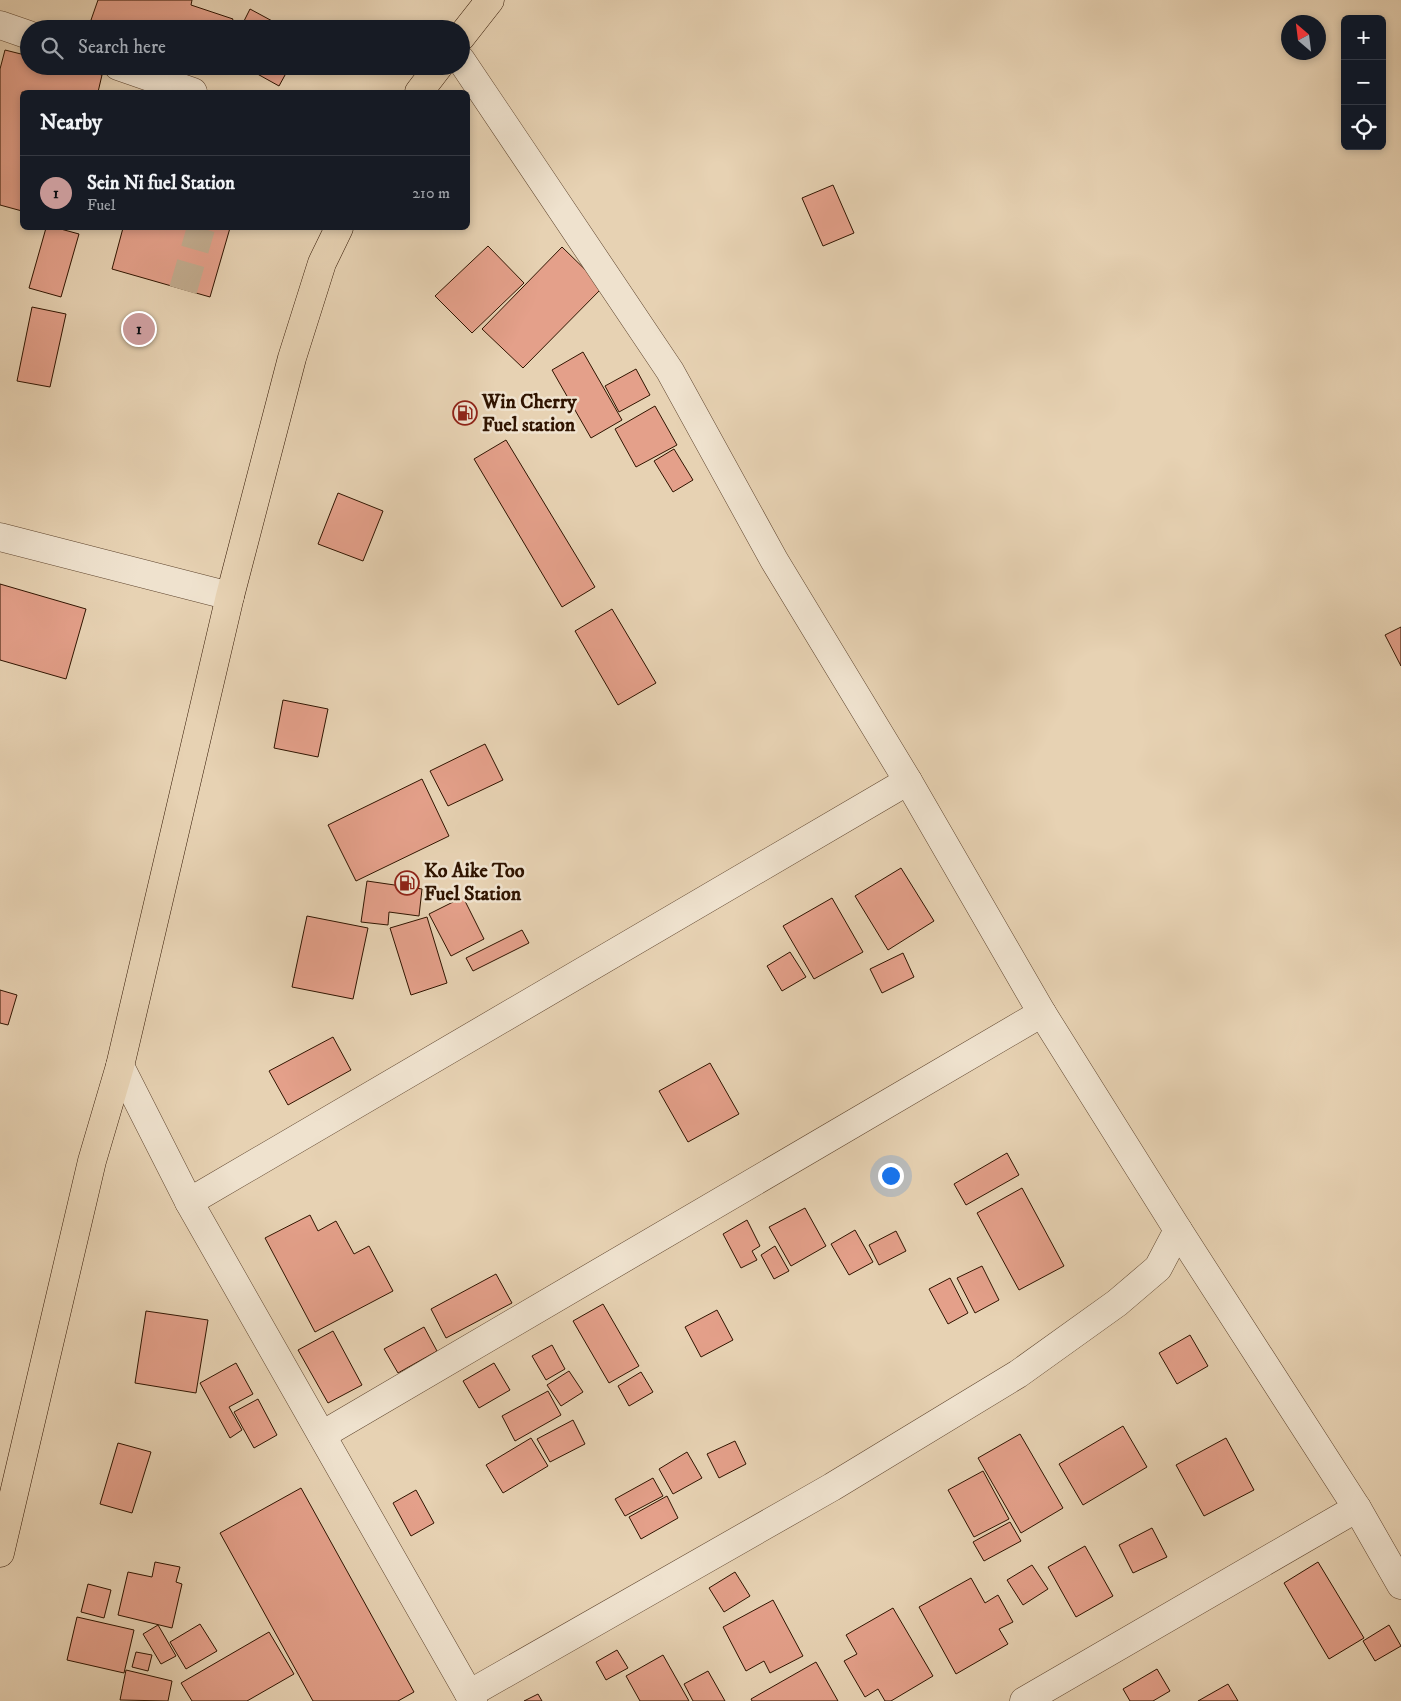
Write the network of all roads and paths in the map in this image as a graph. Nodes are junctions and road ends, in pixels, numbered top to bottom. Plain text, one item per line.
1 (490, 0) edge
2 (0, 25) edge
3 (470, 26) edge
4 (20, 32) edge
5 (470, 73) edge
6 (144, 75) edge
7 (432, 75) edge
8 (187, 90) edge
9 (421, 90) edge
10 (338, 230) edge
11 (0, 537) edge
12 (230, 596) junction
13 (908, 782) junction
14 (1042, 1013) junction
15 (120, 1066) junction
16 (189, 1202) junction
17 (1178, 1230) junction
18 (322, 1435) junction
19 (1357, 1508) junction
20 (0, 1553) edge
21 (1401, 1585) edge
22 (471, 1698) edge
23 (1024, 1701) edge

1 - 3 main road
2 - 4 street
5 - 13 street
6 - 8 street
7 - 9 main road
10 - 12 main road
11 - 12 street
12 - 15 main road
13 - 14 street
13 - 16 street
14 - 17 street
14 - 18 street
15 - 16 street
15 - 20 main road
16 - 18 street
17 - 19 street
17 - 22 street
18 - 22 street
19 - 21 street
19 - 23 street

